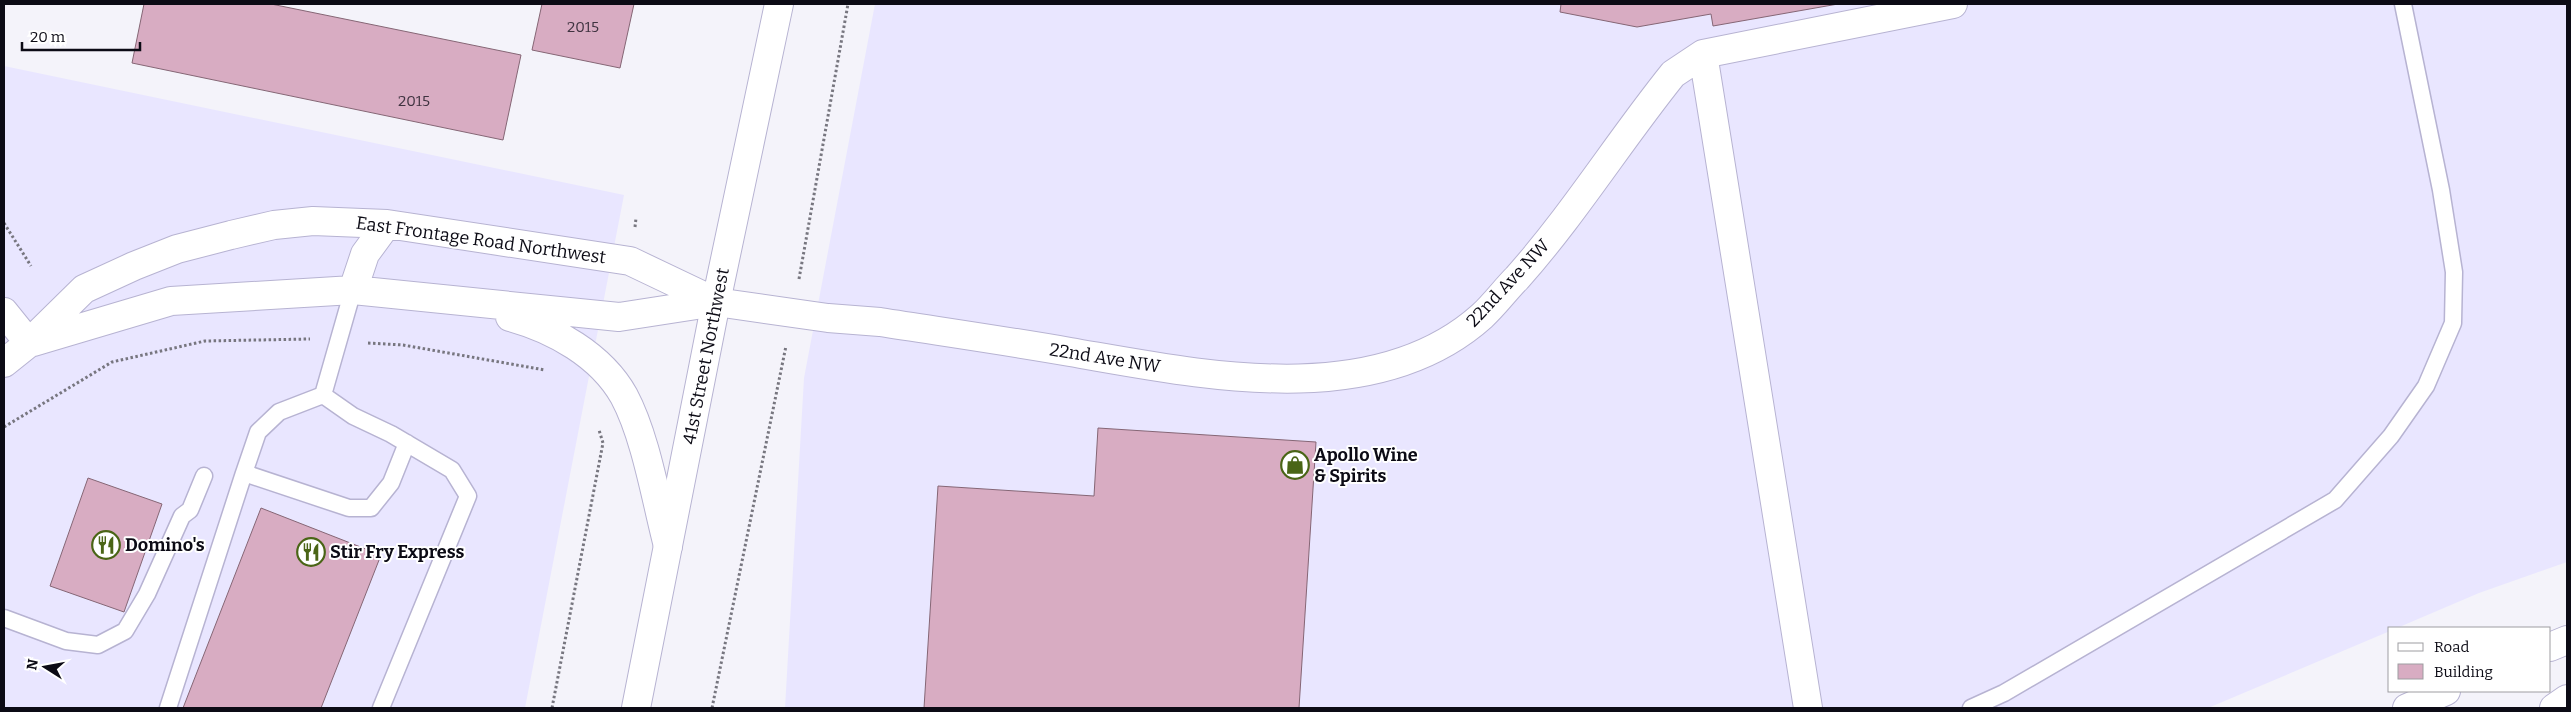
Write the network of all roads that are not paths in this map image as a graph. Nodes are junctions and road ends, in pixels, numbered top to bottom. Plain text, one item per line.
1 (779, 4) edge
2 (1953, 4) edge
3 (2403, 4) edge
4 (1702, 54) junction
5 (388, 224) junction
6 (353, 290) junction
7 (446, 300) junction
8 (716, 302) junction
9 (4, 312) edge
10 (29, 343) junction
11 (4, 363) edge
12 (323, 395) junction
13 (407, 443) junction
14 (244, 473) junction
15 (204, 476) dead end
16 (668, 546) junction
17 (4, 618) edge
18 (2567, 640) edge
19 (2551, 647) edge
20 (2444, 692) edge
21 (2567, 699) edge
22 (168, 708) edge
23 (381, 708) edge
24 (636, 708) edge
25 (1808, 708) edge
26 (1971, 708) edge
27 (2407, 708) edge
28 (2554, 708) edge

1 - 8 main road, 41st Street Northwest
2 - 4 main road, 22nd Ave NW
3 - 26 lane
4 - 8 main road, 22nd Ave NW
4 - 25 main road
5 - 6 main road
5 - 8 main road, East Frontage Road Northwest
5 - 10 main road, East Frontage Road Northwest
6 - 7 main road, East Frontage Road Northwest
6 - 10 main road, East Frontage Road Northwest
6 - 12 lane
7 - 8 main road
7 - 16 main road
8 - 16 main road, 41st Street Northwest
9 - 10 main road
10 - 11 main road, East Frontage Road Northwest
12 - 13 lane
12 - 14 lane
13 - 14 lane
13 - 23 lane
14 - 22 lane
15 - 17 lane
16 - 24 main road, 41st Street Northwest
18 - 19 main road
20 - 27 main road
21 - 28 main road

